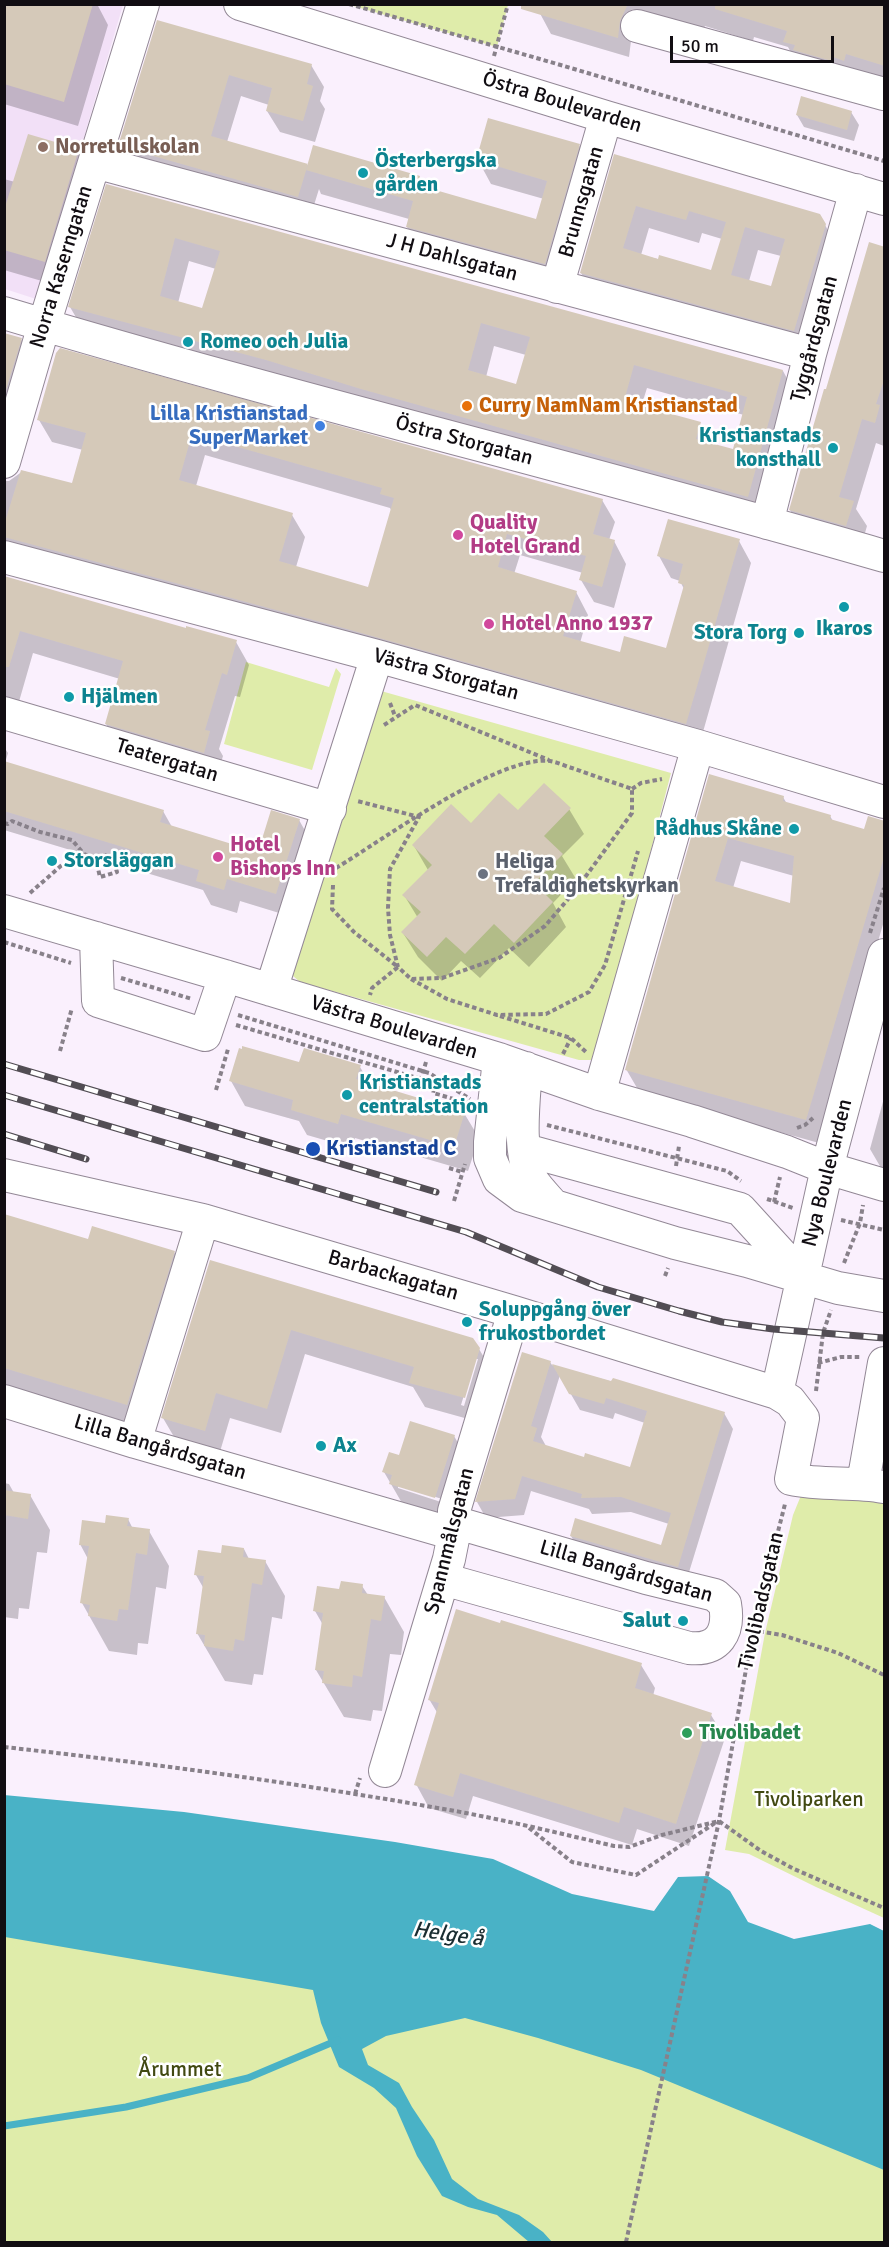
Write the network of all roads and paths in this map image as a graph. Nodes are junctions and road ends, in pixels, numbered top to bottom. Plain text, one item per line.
1 (143, 4) edge
2 (240, 4) edge
3 (349, 4) edge
4 (508, 4) edge
5 (637, 26) dead end
6 (496, 47) junction
7 (885, 94) edge
8 (606, 117) junction
9 (885, 161) edge
10 (95, 162) junction
11 (870, 195) edge
12 (557, 287) junction
13 (4, 313) edge
14 (44, 325) junction
15 (810, 354) junction
16 (4, 462) edge
17 (767, 523) junction
18 (885, 556) edge
19 (4, 557) edge
20 (376, 656) junction
21 (4, 713) edge
22 (381, 733) dead end
23 (698, 746) junction
24 (550, 761) junction
25 (661, 779) dead end
26 (658, 789) dead end
27 (885, 802) edge
28 (341, 810) junction
29 (419, 817) junction
30 (4, 823) edge
31 (642, 841) dead end
32 (82, 851) junction
33 (94, 856) junction
34 (112, 856) junction
35 (121, 858) dead end
36 (337, 860) dead end
37 (334, 879) dead end
38 (13, 913) edge
39 (96, 938) junction
40 (883, 966) edge
41 (398, 967) junction
42 (225, 975) junction
43 (411, 979) junction
44 (271, 990) junction
45 (238, 1015) dead end
46 (497, 1015) junction
47 (364, 1019) junction
48 (235, 1024) dead end
49 (426, 1061) dead end
50 (512, 1064) junction
51 (423, 1072) junction
52 (421, 1079) junction
53 (603, 1082) junction
54 (679, 1146) dead end
55 (525, 1150) junction
56 (465, 1161) dead end
57 (448, 1168) dead end
58 (827, 1168) junction
59 (462, 1172) junction
60 (4, 1176) edge
61 (674, 1176) dead end
62 (885, 1185) edge
63 (454, 1201) dead end
64 (553, 1205) junction
65 (203, 1220) junction
66 (860, 1223) dead end
67 (885, 1230) edge
68 (803, 1278) junction
69 (885, 1296) edge
70 (514, 1312) junction
71 (874, 1360) edge
72 (818, 1363) dead end
73 (777, 1393) junction
74 (4, 1401) edge
75 (135, 1442) junction
76 (791, 1479) junction
77 (874, 1485) edge
78 (454, 1528) junction
79 (443, 1579) junction
80 (740, 1626) junction
81 (885, 1675) edge
82 (4, 1747) edge
83 (385, 1771) dead end
84 (719, 1821) junction
85 (528, 1827) junction
86 (885, 1908) edge
87 (626, 2242) edge

1 - 10 street, Norra Kaserngatan
2 - 8 street, Östra Boulevarden
3 - 6 path
4 - 6 path
5 - 7 street
6 - 9 path
8 - 11 street, Östra Boulevarden
8 - 12 street, Brunnsgatan
10 - 12 street, J H Dahlsgatan
10 - 14 street, Norra Kaserngatan
11 - 15 street, Tyggårdsgatan
12 - 15 street, J H Dahlsgatan
13 - 14 street, Östra Storgatan
14 - 16 street, Norra Kaserngatan
14 - 17 street, Östra Storgatan
15 - 17 street, Tyggårdsgatan
17 - 18 street, Östra Storgatan
19 - 20 street, Västra Storgatan
20 - 23 street, Västra Storgatan
20 - 28 street
21 - 28 street, Teatergatan
22 - 24 path
23 - 27 street, Västra Storgatan
23 - 53 street
24 - 29 path
24 - 43 path
25 - 26 path
28 - 29 path
28 - 44 street
29 - 36 path
29 - 41 path
30 - 32 path
31 - 46 path
32 - 33 path
32 - 38 path
33 - 34 path
33 - 34 path
34 - 35 path
37 - 41 path
38 - 39 street, Västra Boulevarden
39 - 42 street, Västra Boulevarden
39 - 42 street
40 - 58 street, Nya Boulevarden
41 - 43 path
41 - 47 path
42 - 44 street, Västra Boulevarden
43 - 46 path
44 - 47 street, Västra Boulevarden
45 - 51 path
46 - 53 path
47 - 50 street, Västra Boulevarden
48 - 52 path
49 - 51 path
50 - 53 street, Västra Boulevarden
50 - 55 street
50 - 64 street
51 - 52 path
51 - 52 path
53 - 58 street, Västra Boulevarden
54 - 61 path
55 - 64 street
55 - 68 street
56 - 59 path
57 - 59 path
58 - 62 street, Västra Boulevarden
58 - 68 street, Nya Boulevarden
59 - 63 path
60 - 65 street, Barbackagatan
64 - 68 street
65 - 70 street, Barbackagatan
65 - 75 street
66 - 67 path
68 - 69 street
68 - 73 street, Nya Boulevarden
70 - 73 street, Barbackagatan
70 - 78 street, Spannmålsgatan
71 - 72 path
71 - 77 street
73 - 76 street
74 - 75 street, Lilla Bangårdsgatan
75 - 78 street, Lilla Bangårdsgatan
76 - 77 street
76 - 80 path, Tivolibadsgatan
78 - 79 street, Spannmålsgatan
78 - 80 street, Lilla Bangårdsgatan
79 - 80 street, Lilla Bangårdsgatan
79 - 83 street, Spannmålsgatan
80 - 81 path
80 - 84 path, Tivolibadsgatan
82 - 85 path
84 - 85 path
84 - 85 path
84 - 86 path
84 - 87 path, Tivolibadsgatan

